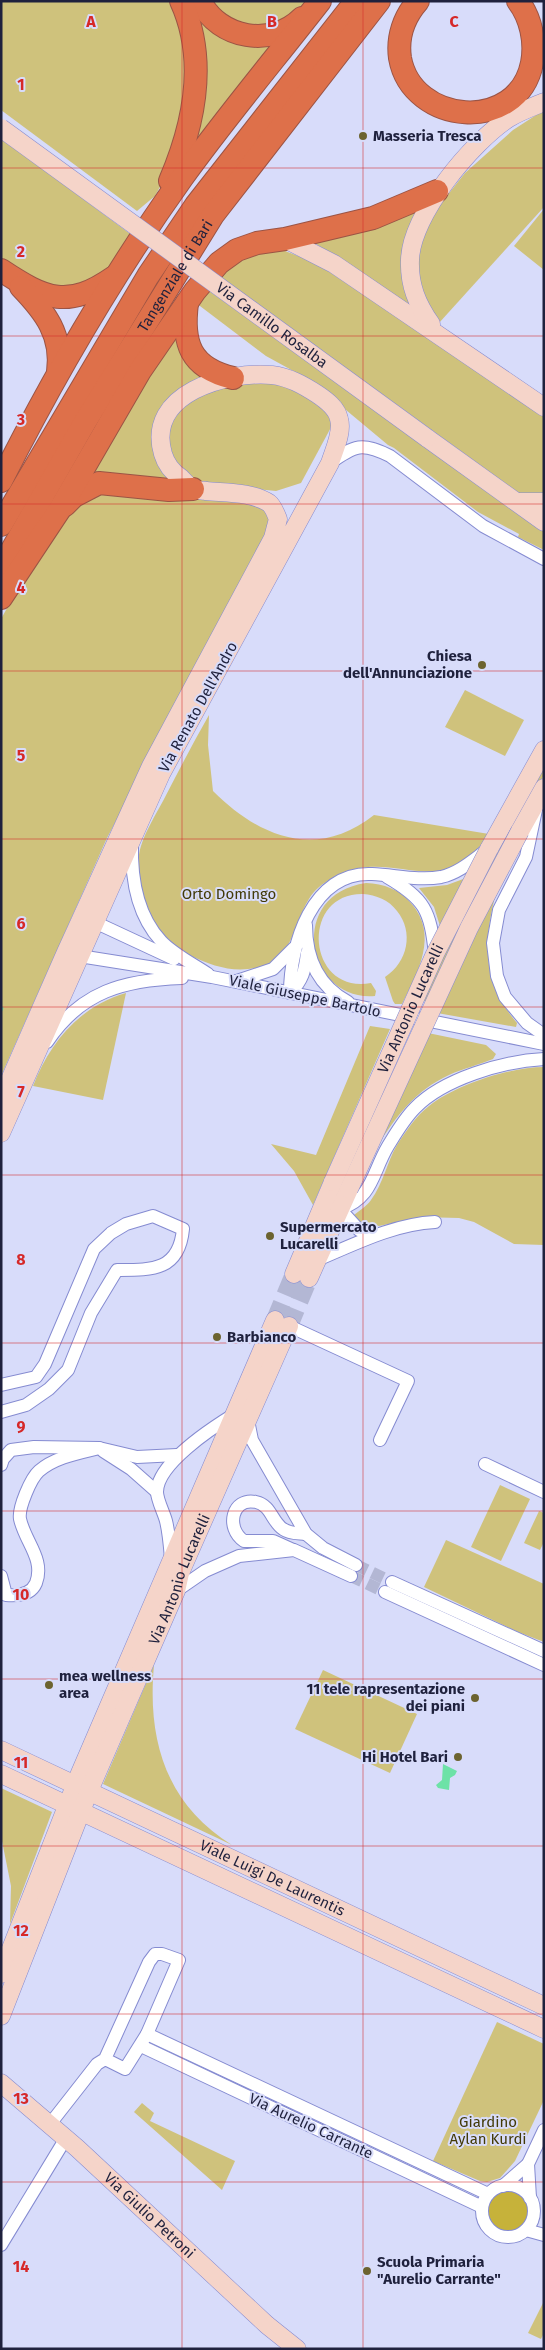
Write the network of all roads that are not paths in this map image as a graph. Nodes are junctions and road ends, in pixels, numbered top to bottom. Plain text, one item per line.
1 (181, 1) edge
2 (200, 1) edge
3 (319, 1) edge
4 (356, 1) edge
5 (379, 1) edge
6 (418, 1) edge
7 (518, 1) edge
8 (535, 1) edge
9 (544, 32) edge
10 (544, 65) edge
11 (544, 102) edge
12 (509, 118) junction
13 (1, 128) edge
14 (437, 191) junction
15 (155, 217) junction
16 (285, 239) junction
17 (5, 273) edge
18 (117, 275) junction
19 (187, 302) junction
20 (437, 333) junction
21 (58, 374) junction
22 (233, 378) junction
23 (544, 407) edge
24 (330, 463) junction
25 (1, 481) edge
26 (192, 489) junction
27 (517, 502) junction
28 (544, 502) edge
29 (60, 509) junction
30 (544, 522) edge
31 (1, 525) edge
32 (544, 559) edge
33 (1, 569) edge
34 (1, 598) edge
35 (544, 750) edge
36 (541, 794) edge
37 (133, 837) junction
38 (489, 848) junction
39 (385, 875) junction
40 (88, 919) junction
41 (301, 947) junction
42 (435, 954) junction
43 (72, 955) junction
44 (212, 977) junction
45 (235, 982) junction
46 (290, 993) junction
47 (357, 1006) junction
48 (544, 1036) edge
49 (544, 1044) edge
50 (544, 1058) edge
51 (31, 1065) junction
52 (1, 1100) edge
53 (1, 1133) edge
54 (340, 1209) junction
55 (435, 1222) dead end
56 (372, 1236) junction
57 (317, 1260) junction
58 (282, 1323) joint
59 (1, 1385) edge
60 (1, 1412) edge
61 (241, 1418) junction
62 (380, 1440) dead end
63 (99, 1448) junction
64 (177, 1455) junction
65 (137, 1457) junction
66 (485, 1464) dead end
67 (1, 1465) edge
68 (131, 1469) junction
69 (157, 1492) junction
70 (544, 1492) edge
71 (306, 1534) junction
72 (294, 1550) junction
73 (175, 1566) junction
74 (1, 1576) edge
75 (176, 1590) junction
76 (544, 1652) edge
77 (544, 1665) edge
78 (1, 1750) edge
79 (1, 1774) edge
80 (82, 1788) junction
81 (74, 1808) junction
82 (1, 1974) edge
83 (544, 2006) edge
84 (1, 2016) edge
85 (544, 2029) edge
86 (144, 2040) junction
87 (105, 2059) junction
88 (1, 2083) edge
89 (50, 2124) junction
90 (544, 2130) edge
91 (66, 2138) junction
92 (541, 2142) edge
93 (528, 2164) junction
94 (503, 2186) junction
95 (488, 2194) junction
96 (530, 2198) junction
97 (482, 2207) junction
98 (539, 2216) edge
99 (526, 2230) junction
100 (544, 2235) edge
101 (1, 2245) edge
102 (297, 2349) edge

1 - 15 highway
2 - 3 highway
3 - 15 highway
4 - 31 highway, Tangenziale di Bari
5 - 33 highway, Tangenziale di Bari
6 - 7 highway
8 - 9 highway
10 - 12 highway
11 - 12 street
12 - 14 street
13 - 27 street, Via Camillo Rosalba, bridge
14 - 16 highway
14 - 20 street
15 - 18 highway
16 - 19 highway
16 - 20 street
17 - 18 highway
17 - 21 highway
18 - 21 highway
19 - 22 highway
19 - 29 highway
20 - 23 street
21 - 25 highway
22 - 24 street, Via Renato Dell'Andro
22 - 26 street, Via Renato Dell'Andro
24 - 32 street
24 - 37 street, Via Renato Dell'Andro
26 - 29 highway
26 - 40 street, Via Renato Dell'Andro
27 - 28 street
27 - 30 street, Via Camillo Rosalba
29 - 34 highway
35 - 38 street, Via Antonio Lucarelli
36 - 48 street
36 - 54 street, Via Antonio Lucarelli, bridge
37 - 40 street, Via Renato Dell'Andro
37 - 44 street
38 - 39 street
38 - 42 street, Via Antonio Lucarelli, bridge
39 - 41 street
39 - 42 street
40 - 43 street, Via Renato Dell'Andro
40 - 44 street
41 - 45 street
41 - 46 street
41 - 47 street
42 - 57 street, Via Antonio Lucarelli, bridge
43 - 44 street, Viale Giuseppe Bartolo
43 - 51 street
43 - 52 street
44 - 45 street, Viale Giuseppe Bartolo
44 - 51 street
45 - 46 street, Viale Giuseppe Bartolo
46 - 47 street, Viale Giuseppe Bartolo
47 - 49 street, Viale Giuseppe Bartolo
50 - 54 street
51 - 53 street
54 - 56 street
54 - 57 street, Via Antonio Lucarelli
55 - 56 street
56 - 57 street
58 - 61 street, Via Antonio Lucarelli
58 - 62 street, Via Antonio Lucarelli
59 - 60 street
61 - 64 street
61 - 71 street
61 - 73 street, Via Antonio Lucarelli
63 - 65 street
63 - 67 street
63 - 68 street
63 - 74 street
64 - 65 street
64 - 69 street
65 - 68 street
66 - 70 street
68 - 69 street
69 - 73 street
71 - 72 street
71 - 72 street
72 - 75 street
73 - 75 street, Via Antonio Lucarelli
73 - 80 street, Via Antonio Lucarelli
75 - 80 street, Via Antonio Lucarelli
76 - 77 street
78 - 80 street, Viale Luigi De Laurentis
79 - 81 street, Viale Luigi De Laurentis
80 - 81 street, Via Antonio Lucarelli
80 - 83 street, Viale Luigi De Laurentis
81 - 82 street, Via Antonio Lucarelli
81 - 84 street, Via Antonio Lucarelli
81 - 85 street, Viale Luigi De Laurentis
86 - 87 street
86 - 87 street
86 - 95 street, Via Aurelio Carrante
86 - 97 street, Via Aurelio Carrante
87 - 89 street
88 - 89 street, Via Giulio Petroni
89 - 91 street, Via Giulio Petroni
90 - 92 street
91 - 101 street
91 - 102 street, Via Giulio Petroni
92 - 93 street
93 - 94 street
93 - 96 street
94 - 95 street
94 - 96 street
95 - 97 street
96 - 98 street
97 - 99 street
98 - 99 street
99 - 100 street

